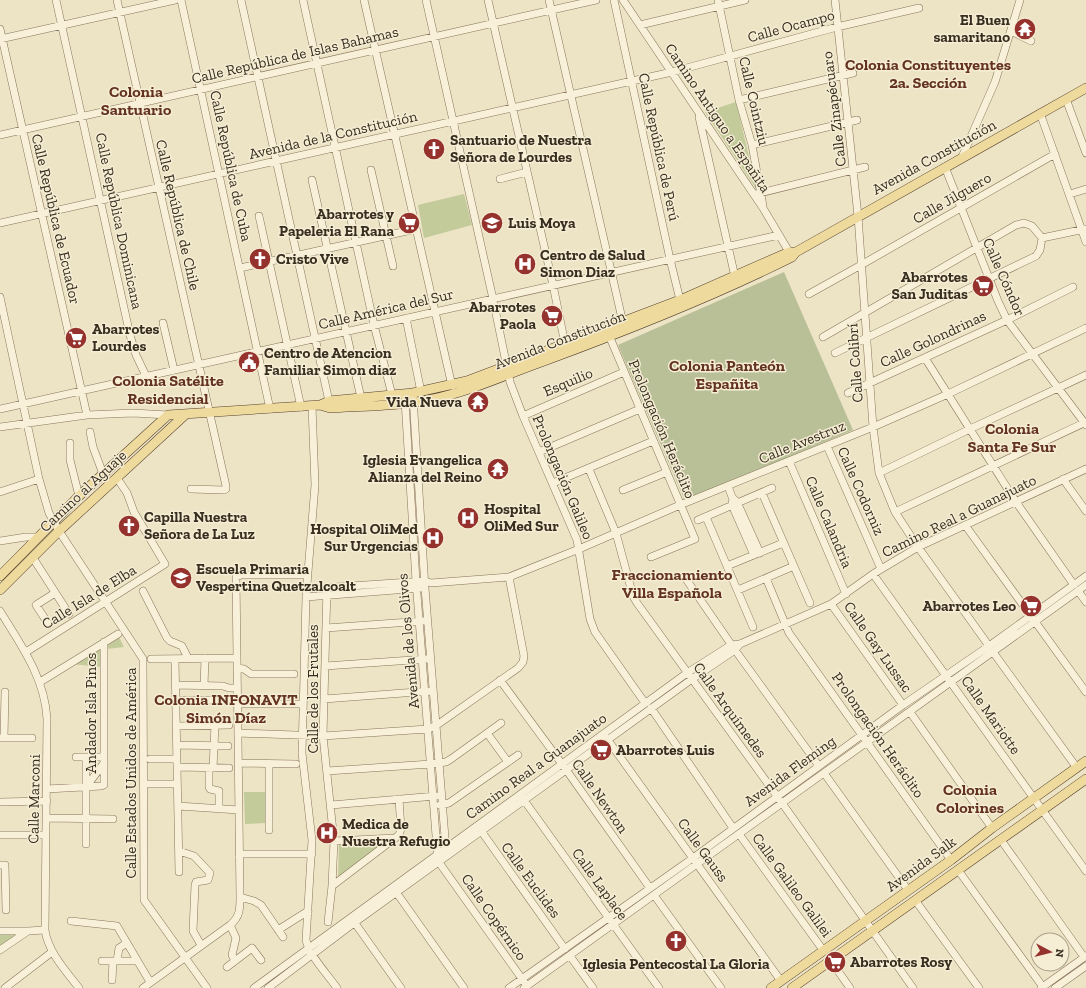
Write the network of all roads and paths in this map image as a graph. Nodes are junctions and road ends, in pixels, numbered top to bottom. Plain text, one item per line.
1 (56, 0) edge
2 (117, 0) edge
3 (175, 0) edge
4 (181, 0) edge
5 (241, 0) edge
6 (303, 0) edge
7 (364, 0) edge
8 (426, 0) edge
9 (488, 0) edge
10 (549, 0) edge
11 (596, 0) edge
12 (614, 0) edge
13 (623, 0) edge
14 (745, 0) edge
15 (835, 0) edge
16 (1020, 0) edge
17 (719, 3) edge
18 (918, 8) dead end
19 (551, 10) junction
20 (120, 12) junction
21 (493, 23) junction
22 (640, 24) junction
23 (62, 25) junction
24 (837, 27) junction
25 (0, 30) edge
26 (1011, 31) junction
27 (434, 37) junction
28 (1, 39) edge
29 (1031, 41) dead end
30 (375, 50) junction
31 (730, 56) junction
32 (317, 63) junction
33 (672, 72) junction
34 (853, 74) dead end
35 (843, 75) junction
36 (258, 77) junction
37 (631, 81) junction
38 (1086, 88) edge
39 (200, 90) junction
40 (570, 94) junction
41 (1066, 99) junction
42 (739, 100) junction
43 (140, 103) junction
44 (513, 108) junction
45 (698, 112) junction
46 (1040, 114) junction
47 (82, 116) junction
48 (857, 120) dead end
49 (453, 121) junction
50 (848, 122) junction
51 (22, 130) junction
52 (394, 134) junction
53 (0, 135) edge
54 (752, 145) junction
55 (335, 148) junction
56 (1086, 153) edge
57 (1055, 154) junction
58 (962, 158) junction
59 (276, 161) junction
60 (866, 167) dead end
61 (945, 167) junction
62 (371, 170) dead end
63 (854, 170) junction
64 (527, 172) junction
65 (219, 174) junction
66 (500, 179) dead end
67 (312, 180) dead end
68 (159, 187) junction
69 (1086, 189) edge
70 (758, 194) junction
71 (1070, 194) junction
72 (101, 200) junction
73 (763, 208) joint
74 (960, 208) junction
75 (42, 214) junction
76 (259, 216) dead end
77 (858, 216) junction
78 (0, 223) edge
79 (416, 229) junction
80 (1084, 230) edge
81 (778, 235) junction
82 (386, 236) junction
83 (1042, 238) junction
84 (356, 242) junction
85 (1086, 242) edge
86 (728, 247) junction
87 (977, 248) junction
88 (327, 249) junction
89 (792, 254) junction
90 (297, 256) junction
91 (670, 259) junction
92 (269, 262) junction
93 (861, 265) junction
94 (393, 266) dead end
95 (240, 268) junction
96 (611, 272) junction
97 (736, 277) junction
98 (990, 280) junction
99 (553, 285) junction
100 (1073, 287) dead end
101 (809, 294) dead end
102 (0, 297) edge
103 (493, 299) junction
104 (680, 300) junction
105 (434, 312) junction
106 (864, 313) junction
107 (406, 318) junction
108 (1007, 320) junction
109 (623, 323) junction
110 (163, 324) dead end
111 (374, 325) junction
112 (1086, 328) edge
113 (346, 332) junction
114 (608, 333) junction
115 (824, 337) dead end
116 (866, 337) junction
117 (315, 338) junction
118 (565, 344) junction
119 (288, 345) junction
120 (258, 351) junction
121 (835, 353) dead end
122 (1033, 354) junction
123 (925, 358) junction
124 (198, 364) junction
125 (174, 370) junction
126 (508, 370) junction
127 (624, 372) junction
128 (1086, 375) edge
129 (146, 376) junction
130 (870, 383) junction
131 (452, 386) junction
132 (1059, 388) junction
133 (82, 390) junction
134 (848, 393) dead end
135 (948, 394) junction
136 (392, 395) junction
137 (411, 396) junction
138 (361, 398) junction
139 (23, 404) junction
140 (330, 405) junction
141 (316, 406) junction
142 (301, 407) junction
143 (0, 409) edge
144 (270, 409) junction
145 (640, 409) junction
146 (209, 412) junction
147 (87, 414) junction
148 (186, 414) junction
149 (168, 415) junction
150 (523, 416) junction
151 (1085, 423) edge
152 (28, 424) junction
153 (0, 427) edge
154 (873, 427) junction
155 (970, 429) junction
156 (90, 432) dead end
157 (653, 441) junction
158 (70, 443) dead end
159 (827, 446) junction
160 (539, 452) junction
161 (789, 461) junction
162 (993, 466) junction
163 (589, 469) junction
164 (1086, 469) edge
165 (667, 472) junction
166 (880, 473) junction
167 (103, 474) junction
168 (117, 478) junction
169 (1063, 479) junction
170 (39, 480) junction
171 (552, 483) junction
172 (728, 486) junction
173 (772, 488) dead end
174 (191, 489) dead end
175 (623, 490) dead end
176 (0, 492) edge
177 (762, 493) junction
178 (79, 496) junction
179 (734, 501) junction
180 (1016, 502) junction
181 (680, 505) junction
182 (1086, 511) edge
183 (895, 512) junction
184 (706, 517) junction
185 (698, 520) dead end
186 (53, 521) junction
187 (965, 525) junction
188 (59, 531) junction
189 (413, 531) junction
190 (422, 531) junction
191 (616, 533) junction
192 (37, 537) junction
193 (0, 541) edge
194 (784, 543) junction
195 (918, 547) junction
196 (579, 549) junction
197 (756, 554) junction
198 (651, 557) dead end
199 (33, 558) junction
200 (727, 566) junction
201 (794, 566) junction
202 (881, 569) junction
203 (873, 574) junction
204 (307, 575) junction
205 (0, 576) edge
206 (1086, 576) edge
207 (509, 577) junction
208 (766, 578) junction
209 (686, 579) dead end
210 (427, 584) junction
211 (416, 585) junction
212 (1086, 585) edge
213 (327, 588) junction
214 (1076, 588) junction
215 (306, 589) junction
216 (0, 590) edge
217 (738, 590) junction
218 (143, 591) dead end
219 (55, 593) junction
220 (846, 594) junction
221 (327, 596) junction
222 (306, 597) junction
223 (107, 602) junction
224 (1086, 602) edge
225 (810, 603) dead end
226 (831, 604) junction
227 (0, 611) edge
228 (69, 614) dead end
229 (1033, 619) junction
230 (419, 621) junction
231 (428, 621) junction
232 (785, 624) junction
233 (49, 625) dead end
234 (753, 627) dead end
235 (326, 628) junction
236 (118, 634) dead end
237 (104, 642) junction
238 (733, 648) junction
239 (991, 649) junction
240 (26, 652) junction
241 (188, 658) junction
242 (205, 658) junction
243 (237, 658) junction
244 (431, 658) junction
245 (151, 659) dead end
246 (175, 659) junction
247 (422, 659) junction
248 (325, 666) junction
249 (237, 668) junction
250 (687, 672) junction
251 (294, 674) dead end
252 (946, 674) junction
253 (692, 679) junction
254 (500, 680) junction
255 (40, 682) junction
256 (951, 682) junction
257 (176, 685) junction
258 (204, 686) junction
259 (229, 688) junction
260 (237, 688) junction
261 (434, 690) junction
262 (5, 692) dead end
263 (1086, 692) edge
264 (426, 693) junction
265 (324, 699) junction
266 (176, 700) junction
267 (229, 700) junction
268 (237, 702) junction
269 (645, 703) junction
270 (2, 704) edge
271 (303, 704) junction
272 (903, 705) junction
273 (651, 708) junction
274 (910, 712) junction
275 (501, 723) dead end
276 (215, 725) junction
277 (229, 725) dead end
278 (437, 725) junction
279 (177, 726) junction
280 (428, 729) junction
281 (238, 733) junction
282 (487, 733) junction
283 (862, 734) junction
284 (302, 735) junction
285 (323, 736) junction
286 (605, 737) junction
287 (2, 738) edge
288 (32, 738) dead end
289 (868, 742) junction
290 (177, 745) junction
291 (214, 746) junction
292 (228, 746) dead end
293 (518, 755) dead end
294 (76, 757) dead end
295 (86, 757) junction
296 (150, 758) dead end
297 (104, 760) junction
298 (1086, 761) edge
299 (508, 762) junction
300 (177, 763) junction
301 (238, 763) junction
302 (440, 763) junction
303 (269, 764) junction
304 (296, 764) dead end
305 (430, 764) junction
306 (819, 766) junction
307 (564, 767) junction
308 (211, 768) junction
309 (229, 768) dead end
310 (1076, 768) junction
311 (327, 771) junction
312 (824, 773) junction
313 (1085, 780) edge
314 (144, 784) junction
315 (178, 784) junction
316 (86, 788) junction
317 (47, 789) junction
318 (442, 796) junction
319 (777, 796) junction
320 (433, 797) junction
321 (522, 797) junction
322 (1034, 798) junction
323 (399, 800) junction
324 (47, 801) junction
325 (0, 802) edge
326 (782, 803) junction
327 (443, 804) junction
328 (331, 805) junction
329 (434, 805) junction
330 (178, 806) junction
331 (219, 809) junction
332 (239, 810) junction
333 (1042, 810) junction
334 (47, 818) junction
335 (86, 818) junction
336 (113, 819) dead end
337 (479, 828) junction
338 (733, 828) junction
339 (992, 828) junction
340 (269, 830) dead end
341 (739, 834) junction
342 (0, 835) edge
343 (46, 835) junction
344 (395, 838) junction
345 (1001, 840) junction
346 (334, 841) junction
347 (86, 844) dead end
348 (446, 847) junction
349 (179, 850) junction
350 (240, 854) junction
351 (312, 854) junction
352 (447, 856) junction
353 (438, 858) junction
354 (951, 860) junction
355 (695, 861) junction
356 (3, 865) edge
357 (958, 870) junction
358 (1086, 871) edge
359 (179, 872) dead end
360 (332, 886) junction
361 (650, 888) junction
362 (908, 890) junction
363 (396, 892) junction
364 (654, 894) junction
365 (3, 895) edge
366 (240, 896) junction
367 (915, 900) junction
368 (6, 910) dead end
369 (308, 911) junction
370 (608, 918) junction
371 (352, 920) junction
372 (71, 921) dead end
373 (865, 921) junction
374 (328, 922) dead end
375 (613, 924) junction
376 (230, 925) junction
377 (45, 930) junction
378 (278, 930) junction
379 (872, 930) junction
380 (0, 931) edge
381 (28, 931) junction
382 (283, 937) dead end
383 (127, 943) junction
384 (202, 945) junction
385 (565, 949) junction
386 (0, 950) edge
387 (823, 950) junction
388 (310, 951) junction
389 (52, 952) junction
390 (570, 956) junction
391 (1085, 956) edge
392 (185, 957) junction
393 (261, 960) dead end
394 (102, 961) dead end
395 (115, 961) junction
396 (137, 961) junction
397 (235, 961) junction
398 (831, 961) junction
399 (1086, 966) edge
400 (227, 967) dead end
401 (522, 979) junction
402 (112, 980) dead end
403 (781, 981) junction
404 (150, 982) junction
405 (271, 987) edge
406 (526, 987) edge
407 (5, 988) edge
408 (78, 988) edge
409 (142, 988) edge
410 (207, 988) edge
411 (254, 988) edge
412 (337, 988) edge
413 (401, 988) edge
414 (464, 988) edge
415 (509, 988) edge
416 (593, 988) edge
417 (659, 988) edge
418 (721, 988) edge
419 (771, 988) edge
420 (792, 988) edge
421 (850, 988) edge
422 (913, 988) edge
423 (979, 988) edge
424 (1042, 988) edge
425 (1055, 988) edge

1 - 23 street, Calle República Dominicana
2 - 20 street, Calle República de Chile
3 - 20 street
4 - 39 street, Calle República de Cuba
5 - 36 street
6 - 32 street
7 - 30 street
8 - 27 street, Prolongación Galileo
9 - 21 street
10 - 19 street
11 - 19 street, Calle República de Islas Bahamas
12 - 37 street, Calle República de Perú
13 - 22 street, Camino Antiguo a Españita
14 - 17 street
15 - 24 street, Calle Zinapécuaro
16 - 26 street
17 - 22 street
17 - 31 street, Calle Cointziu
18 - 24 street, Calle Ocampo
19 - 21 street, Calle República de Islas Bahamas
19 - 40 street
20 - 23 street
20 - 43 street, Calle República de Chile
21 - 27 street, Calle República de Islas Bahamas
21 - 44 street
22 - 33 street, Camino Antiguo a Españita
23 - 28 street
23 - 47 street, Calle República Dominicana
24 - 31 street, Calle Ocampo
24 - 35 street, Calle Zinapécuaro
25 - 28 street, Calle República de Ecuador
26 - 29 street
26 - 58 street
27 - 30 street, Calle República de Islas Bahamas
27 - 49 street, Prolongación Galileo
28 - 51 street, Calle República de Ecuador
30 - 32 street, Calle República de Islas Bahamas
30 - 52 street
31 - 33 street, Calle Ocampo
31 - 42 street, Calle Cointziu
32 - 36 street, Calle República de Islas Bahamas
32 - 55 street
33 - 37 street, Avenida de la Constitución
33 - 45 street, Camino Antiguo a Españita
34 - 35 street
35 - 42 street
35 - 50 street, Calle Zinapécuaro
36 - 39 street, Calle República de Islas Bahamas
36 - 59 street
37 - 40 street, Avenida de la Constitución
37 - 91 street, Calle República de Perú
38 - 41 main road, Avenida Constitución
39 - 43 street, Calle República de Islas Bahamas
39 - 65 street, Calle República de Cuba
40 - 44 street, Avenida de la Constitución
40 - 96 street
41 - 46 main road, Avenida Constitución
41 - 56 street
42 - 54 street, Calle Cointziu
43 - 47 street, Calle República de Islas Bahamas
43 - 68 street, Calle República de Chile
44 - 49 street, Avenida de la Constitución
44 - 64 street
45 - 70 street, Camino Antiguo a Españita
45 - 86 street
46 - 57 street
46 - 58 main road, Avenida Constitución
47 - 51 street, Calle República de Islas Bahamas
47 - 72 street, Calle República Dominicana
48 - 50 street
49 - 52 street, Avenida de la Constitución
49 - 103 street, Prolongación Galileo
50 - 54 street
50 - 63 street, Calle Zinapécuaro
51 - 53 street, Calle República de Islas Bahamas
51 - 75 street, Calle República de Ecuador
52 - 55 street, Avenida de la Constitución
52 - 79 street
54 - 70 street, Calle Cointziu
55 - 59 street, Avenida de la Constitución
55 - 84 street
57 - 71 street
57 - 74 street, Calle Jilguero
58 - 61 main road, Avenida Constitución
59 - 65 street, Avenida de la Constitución
59 - 90 street
60 - 63 street
61 - 74 street, Calle Cóndor
61 - 77 main road, Avenida Constitución
62 - 82 street
63 - 70 street
63 - 77 street, Calle Zinapécuaro
64 - 66 street
64 - 99 street
65 - 68 street, Avenida de la Constitución
65 - 95 street, Calle República de Cuba
67 - 88 street
68 - 72 street, Avenida de la Constitución
68 - 124 street, Calle República de Chile
69 - 71 street
70 - 73 street, Calle Cointziu
71 - 80 street
72 - 75 street, Avenida de la Constitución
72 - 129 street, Calle República Dominicana
73 - 81 street, Camino Antiguo a Españita
74 - 87 street, Calle Cóndor
74 - 93 street, Calle Jilguero
75 - 78 street, Avenida de la Constitución
75 - 133 street, Calle República de Ecuador
76 - 92 street
77 - 89 main road, Avenida Constitución
77 - 93 street, Calle Colibrí
79 - 82 street
79 - 105 street
80 - 83 street
80 - 85 street
81 - 86 street, Calle América del Sur
81 - 89 street, Camino Antiguo a Españita
82 - 84 street
82 - 94 street
83 - 87 street
83 - 98 street
84 - 88 street
84 - 111 street
86 - 91 street, Calle América del Sur
86 - 97 street
87 - 98 street, Calle Cóndor
87 - 106 street
88 - 90 street
88 - 113 street
89 - 97 main road, Avenida Constitución
89 - 114 main road, Avenida Constitución
90 - 92 street
90 - 117 street
91 - 96 street, Calle América del Sur
91 - 104 street, Calle República de Perú
92 - 95 street
92 - 119 street
93 - 101 street, Calle Jilguero
93 - 106 street, Calle Colibrí
95 - 120 street, Calle República de Cuba
96 - 99 street, Calle América del Sur
96 - 109 street
97 - 104 main road, Avenida Constitución
98 - 108 street, Calle Cóndor
98 - 116 street
99 - 103 street, Calle América del Sur
99 - 118 street
100 - 108 street, Calle Golondrinas
102 - 139 street, Calle Estados Unidos de América
103 - 105 street, Calle América del Sur
103 - 126 street, Prolongación Galileo
104 - 109 main road, Avenida Constitución
105 - 107 street, Calle América del Sur
105 - 131 street
106 - 115 street
106 - 116 street, Calle Colibrí
107 - 111 street, Calle América del Sur
107 - 137 street
108 - 122 street, Calle Cóndor
108 - 123 street, Calle Golondrinas
109 - 114 main road, Avenida Constitución
110 - 125 street
111 - 113 street, Calle América del Sur
111 - 136 street
112 - 122 street, Calle Avestruz
113 - 117 street, Calle América del Sur
113 - 138 street
114 - 118 main road, Avenida Constitución
114 - 126 main road, Avenida Constitución
114 - 127 street, Prolongación Heráclito
116 - 121 street
116 - 130 street, Calle Colibrí
117 - 119 street, Calle América del Sur
117 - 140 street
118 - 126 main road, Avenida Constitución
119 - 120 street, Calle América del Sur
119 - 142 street
120 - 124 street, Calle América del Sur
120 - 144 street, Calle República de Cuba
122 - 132 street, Calle Cóndor
122 - 135 street, Calle Avestruz
123 - 130 street, Calle Golondrinas
123 - 135 street
124 - 125 street, Calle América del Sur
124 - 146 street, Calle República de Chile
125 - 129 street, Calle América del Sur
126 - 131 main road, Avenida Constitución
126 - 137 main road, Avenida Constitución
126 - 150 street, Prolongación Galileo
127 - 145 street, Prolongación Heráclito
127 - 150 street, Esquilio
128 - 132 street
129 - 133 street, Calle América del Sur
130 - 134 street, Calle Golondrinas
130 - 154 street, Calle Colibrí
131 - 137 main road, Avenida Constitución
132 - 151 street, Calle Cóndor
132 - 155 street
133 - 139 street, Calle América del Sur
133 - 147 street, Calle República de Ecuador
135 - 154 street, Calle Avestruz
135 - 155 street
136 - 137 main road, Avenida Constitución
136 - 138 main road, Avenida Constitución
137 - 140 main road, Avenida Constitución
137 - 189 street, Avenida de los Olivos
137 - 190 street, Avenida de los Olivos
138 - 140 main road, Avenida Constitución
139 - 143 street, Calle América del Sur
139 - 152 street, Calle Estados Unidos de América
140 - 141 main road, Avenida Constitución
141 - 142 main road, Avenida Constitución
141 - 204 street
142 - 144 main road, Avenida Constitución
144 - 146 main road, Avenida Constitución
145 - 157 street, Prolongación Heráclito
145 - 160 street
146 - 148 main road, Avenida Constitución
146 - 174 street, Calle República de Chile
147 - 149 street, Avenida Constitución
147 - 152 street, Avenida Constitución
148 - 149 main road, Avenida Constitución
148 - 168 main road, Camino al Aguaje
149 - 167 main road, Camino al Aguaje
150 - 160 street, Prolongación Galileo
151 - 162 street
152 - 153 street, Avenida Constitución
152 - 170 street, Calle Estados Unidos de América
154 - 159 street, Calle Avestruz
154 - 166 street, Calle Colibrí
155 - 162 street
155 - 166 street
156 - 167 street
157 - 163 street
157 - 165 street, Prolongación Heráclito
158 - 178 street
159 - 161 street, Calle Avestruz
159 - 202 street, Calle Codorniz
160 - 171 street, Prolongación Galileo
161 - 172 street, Calle Avestruz
161 - 220 street, Calle Calandria
162 - 180 street
162 - 183 street
163 - 171 street
163 - 191 street, Calle Arquímedes
164 - 169 street, Camino Real a Guanajuato
165 - 175 street
165 - 181 street, Prolongación Heráclito
166 - 183 street, Calle Colibrí
167 - 178 main road, Camino al Aguaje
168 - 188 main road, Camino al Aguaje
168 - 223 street, Calle Isla de Elba
169 - 180 street, Camino Real a Guanajuato
169 - 182 street
170 - 176 street
170 - 186 street, Calle Estados Unidos de América
171 - 196 street, Prolongación Galileo
172 - 179 street
172 - 181 street, Calle Avestruz
173 - 177 street
177 - 179 street
177 - 194 street
178 - 186 main road, Camino al Aguaje
179 - 184 street
179 - 197 street
180 - 187 street, Camino Real a Guanajuato
180 - 214 street
181 - 191 street, Calle Avestruz
181 - 198 street, Prolongación Heráclito
183 - 195 street, Calle Colibrí
184 - 185 street
184 - 200 street
186 - 188 street, Calle Estados Unidos de América
186 - 192 main road, Camino al Aguaje
187 - 195 street, Camino Real a Guanajuato
187 - 229 street
188 - 199 main road, Camino al Aguaje
188 - 223 street, Calle Estados Unidos de América
189 - 190 street
189 - 211 street, Avenida de los Olivos
190 - 210 street, Avenida de los Olivos
191 - 196 street, Calle Avestruz
191 - 250 street, Calle Arquímedes
192 - 193 street
192 - 205 main road, Camino al Aguaje
194 - 197 street
194 - 201 street
195 - 202 street, Camino Real a Guanajuato
195 - 239 street, Calle Colibrí
196 - 207 street, Calle Avestruz
196 - 269 street, Prolongación Galileo
197 - 200 street
199 - 216 main road, Camino al Aguaje
199 - 219 street
200 - 217 street
201 - 208 street
201 - 225 street
202 - 203 street, Camino Real a Guanajuato
203 - 220 street, Camino Real a Guanajuato
203 - 252 street, Calle Mariotte
204 - 215 street
204 - 243 street
206 - 214 street, Avenida Fleming
207 - 210 street, Calle Avestruz
207 - 254 street
208 - 217 street
208 - 232 street, Prolongación Heráclito
209 - 238 street
210 - 211 street, Calle Avestruz
210 - 231 street, Avenida de los Olivos
211 - 213 street
211 - 221 street
211 - 230 street, Avenida de los Olivos
212 - 214 street, Avenida Fleming
213 - 215 street
213 - 221 street, Calle de los Frutales
214 - 224 street
214 - 229 street, Avenida Fleming
215 - 222 street
217 - 234 street
218 - 241 street
219 - 228 street
219 - 233 street
220 - 226 street, Camino Real a Guanajuato
221 - 222 street
221 - 235 street, Calle de los Frutales
222 - 271 street
223 - 240 street, Calle Isla de Elba
223 - 314 street, Calle Estados Unidos de América
226 - 232 street, Camino Real a Guanajuato
226 - 272 street, Calle Gay Lussac
227 - 240 street, Calle Marconi
229 - 239 street, Avenida Fleming
229 - 263 street
230 - 231 street
230 - 235 street
230 - 247 street, Avenida de los Olivos
231 - 244 street, Avenida de los Olivos
232 - 238 street, Camino Real a Guanajuato
232 - 283 street, Prolongación Heráclito
235 - 248 street, Calle de los Frutales
236 - 237 street
237 - 255 street
237 - 297 street, Andador Isla Pinos
238 - 250 street, Camino Real a Guanajuato
238 - 253 street, Camino Real a Guanajuato
238 - 306 street
239 - 252 street, Avenida Fleming
239 - 256 street, Avenida Fleming
239 - 310 street, Calle Colibrí
240 - 255 street, Calle Marconi
241 - 242 street
241 - 246 street
242 - 243 street
242 - 258 street
243 - 249 street
244 - 247 street
244 - 261 street, Avenida de los Olivos
245 - 246 street
246 - 257 street
247 - 248 street
247 - 264 street, Avenida de los Olivos
248 - 265 street, Calle de los Frutales
249 - 251 street
249 - 260 street
250 - 253 street, Calle Arquímedes
250 - 269 street, Camino Real a Guanajuato
252 - 256 street, Calle Mariotte
252 - 272 street, Avenida Fleming
253 - 273 street, Camino Real a Guanajuato
253 - 319 street, Calle Arquímedes
254 - 278 street
254 - 307 street, Calle Newton
255 - 317 street, Calle Marconi
256 - 274 street, Avenida Fleming
256 - 322 street, Calle Mariotte
257 - 258 street
257 - 266 street
258 - 259 street
259 - 260 street
259 - 267 street
260 - 268 street
261 - 264 street
261 - 278 street, Avenida de los Olivos
262 - 270 street
264 - 265 street
264 - 280 street, Avenida de los Olivos
265 - 285 street, Calle de los Frutales
266 - 267 street
266 - 279 street
267 - 268 street
268 - 271 street
268 - 281 street
269 - 286 street, Camino Real a Guanajuato
270 - 287 street
271 - 284 street
272 - 283 street, Avenida Fleming
273 - 286 street, Camino Real a Guanajuato
273 - 338 street, Calle Galileo Galilei
274 - 289 street, Avenida Fleming
274 - 339 street, Calle Gay Lussac
275 - 282 street
276 - 277 street
276 - 279 street
276 - 291 street
278 - 280 street
278 - 302 street, Avenida de los Olivos
279 - 290 street
280 - 285 street
280 - 305 street, Avenida de los Olivos
281 - 284 street
281 - 301 street
282 - 299 street
282 - 302 street
283 - 289 street, Prolongación Heráclito
283 - 306 street, Avenida Fleming
284 - 285 street
284 - 351 street
285 - 311 street, Calle de los Frutales
286 - 307 street, Camino Real a Guanajuato
286 - 355 street, Calle Gauss
287 - 288 street
289 - 312 street, Avenida Fleming
289 - 354 street, Prolongación Heráclito
290 - 291 street
290 - 300 street
291 - 292 street
291 - 308 street
293 - 299 street
294 - 295 street
295 - 297 street
295 - 316 street
296 - 300 street
297 - 316 street
297 - 316 street, Andador Isla Pinos
298 - 310 main road, Avenida Salk
299 - 327 street
300 - 308 street
300 - 315 street
301 - 303 street
301 - 332 street
302 - 305 street
302 - 318 street, Avenida de los Olivos
303 - 304 street
303 - 340 street
305 - 311 street
305 - 320 street, Avenida de los Olivos
306 - 319 street, Avenida Fleming
307 - 321 street, Camino Real a Guanajuato
307 - 361 street, Calle Newton
308 - 309 street
308 - 331 street
310 - 322 main road, Avenida Salk
311 - 328 street, Calle de los Frutales
312 - 326 street, Avenida Fleming
312 - 362 street
313 - 333 main road, Avenida Salk
314 - 315 street
314 - 392 street, Calle Estados Unidos de América
315 - 330 street
316 - 317 street
316 - 335 street
317 - 324 street, Calle Marconi
318 - 320 street
318 - 327 street, Avenida de los Olivos
319 - 326 street, Calle Arquímedes
319 - 338 street, Avenida Fleming
320 - 323 street
320 - 329 street, Avenida de los Olivos
321 - 337 street, Camino Real a Guanajuato
321 - 370 street, Calle Laplace
322 - 333 street, Calle Mariotte
322 - 339 main road, Avenida Salk
323 - 328 street
323 - 344 street
324 - 325 street
324 - 334 street, Calle Marconi
326 - 341 street, Avenida Fleming
326 - 373 street, Calle Arquímedes
327 - 329 street
327 - 348 street, Avenida de los Olivos
328 - 346 street, Calle de los Frutales
329 - 353 street, Avenida de los Olivos
330 - 331 street
330 - 349 street
331 - 332 street
332 - 350 street
333 - 345 main road, Avenida Salk
333 - 358 street, Calle Mariotte
334 - 335 street
334 - 343 street, Calle Marconi
335 - 336 street
335 - 347 street
337 - 348 street, Camino Real a Guanajuato
337 - 352 street, Camino Real a Guanajuato
337 - 385 street, Calle Euclides
338 - 355 street, Avenida Fleming
339 - 354 main road, Avenida Salk
341 - 355 street, Avenida Fleming
341 - 387 street, Calle Galileo Galilei
342 - 343 street
343 - 377 street, Calle Marconi
344 - 346 street
344 - 360 street
345 - 357 main road, Avenida Salk
345 - 391 street
346 - 360 street, Calle de los Frutales
348 - 352 street, Avenida de los Olivos
348 - 353 street, Camino Real a Guanajuato
349 - 359 street
349 - 384 street
350 - 351 street
350 - 366 street
351 - 369 street
352 - 353 street, Camino Real a Guanajuato
353 - 363 street, Camino Real a Guanajuato
353 - 371 street, Camino Real a Guanajuato
353 - 401 street, Calle Copérnico
354 - 362 main road, Avenida Salk
355 - 361 street, Avenida Fleming
355 - 364 street, Avenida Fleming
355 - 403 street, Calle Gauss
356 - 365 street
357 - 367 main road, Avenida Salk
357 - 424 street
360 - 374 street, Calle de los Frutales
361 - 370 street, Avenida Fleming
362 - 373 main road, Avenida Salk
363 - 371 street, Camino Real a Guanajuato
363 - 414 street
364 - 375 street, Avenida Fleming
364 - 418 street
365 - 368 street
366 - 376 street
366 - 378 street
367 - 379 main road, Avenida Salk
367 - 423 street
369 - 378 street
369 - 388 street
370 - 375 street, Calle Laplace
370 - 385 street, Avenida Fleming
371 - 388 street, Camino Real a Guanajuato
371 - 413 street
372 - 383 street
373 - 379 street, Calle Arquímedes
373 - 387 main road, Avenida Salk
375 - 390 street, Avenida Fleming
375 - 417 street, Calle Laplace
376 - 384 street
376 - 397 street
377 - 381 street
377 - 389 street, Calle Marconi
378 - 382 street
379 - 398 main road, Avenida Salk
379 - 422 street, Calle Arquímedes
380 - 381 street
381 - 386 street
383 - 395 street
383 - 396 street
384 - 392 street
385 - 401 street, Avenida Fleming
387 - 403 main road, Avenida Salk
388 - 405 street, Camino Real a Guanajuato
388 - 411 street, Camino Real a Guanajuato
388 - 412 street
389 - 407 street
389 - 408 street, Calle Marconi
390 - 406 street, Avenida Fleming
390 - 416 street
391 - 424 street
392 - 404 street
392 - 410 street, Calle Estados Unidos de América
393 - 397 street
394 - 395 street
395 - 396 street
395 - 402 street
396 - 404 street
397 - 400 street
398 - 420 main road, Avenida Salk
398 - 421 street, Calle Galileo Galilei
399 - 425 street
401 - 406 street, Calle Copérnico
401 - 415 street, Avenida Fleming
403 - 419 main road, Avenida Salk
404 - 409 street

